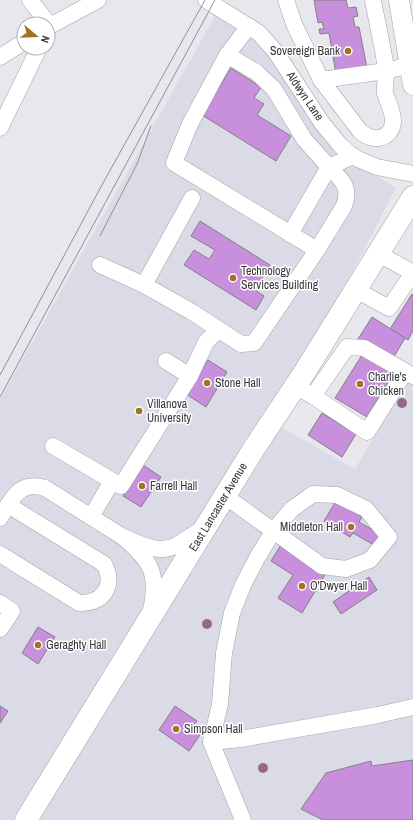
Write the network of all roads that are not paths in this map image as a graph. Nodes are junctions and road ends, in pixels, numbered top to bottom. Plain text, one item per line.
1 (30, 0) edge
2 (98, 0) edge
3 (206, 0) edge
4 (286, 0) edge
5 (373, 0) edge
6 (399, 0) edge
7 (41, 16) edge
8 (56, 24) edge
9 (249, 26) junction
10 (408, 32) edge
11 (16, 47) edge
12 (227, 55) junction
13 (35, 56) edge
14 (0, 57) edge
15 (410, 65) junction
16 (386, 71) junction
17 (321, 80) junction
18 (413, 85) edge
19 (0, 128) edge
20 (354, 156) junction
21 (329, 167) junction
22 (413, 174) edge
23 (413, 197) edge
24 (192, 198) dead end
25 (290, 234) junction
26 (317, 250) junction
27 (379, 254) junction
28 (100, 265) dead end
29 (413, 273) edge
30 (144, 284) junction
31 (356, 290) junction
32 (218, 330) junction
33 (328, 335) junction
34 (348, 347) junction
35 (166, 361) dead end
36 (409, 374) edge
37 (190, 376) junction
38 (304, 391) junction
39 (53, 446) dead end
40 (112, 481) junction
41 (225, 496) junction
42 (4, 512) edge
43 (91, 517) junction
44 (206, 528) junction
45 (274, 530) junction
46 (123, 537) junction
47 (0, 554) edge
48 (0, 603) edge
49 (150, 619) junction
50 (0, 629) edge
51 (413, 707) edge
52 (211, 742) junction
53 (26, 820) edge
54 (243, 820) edge

1 - 7 street
2 - 8 street
3 - 9 street, Aldwyn Lane
4 - 17 street
5 - 16 street
6 - 10 main road
9 - 12 street
9 - 20 street, Aldwyn Lane
10 - 15 main road
11 - 14 street
12 - 21 street
12 - 25 street
13 - 19 street
15 - 16 street
15 - 18 main road
16 - 17 street
16 - 17 street
20 - 21 street
20 - 22 street, Aldwyn Lane
21 - 25 street
21 - 26 street
23 - 27 highway, East Lancaster Avenue
24 - 30 street
25 - 26 street
26 - 32 street
27 - 29 street
27 - 31 highway, East Lancaster Avenue
28 - 30 street
29 - 31 street
30 - 32 street
31 - 33 highway, East Lancaster Avenue
32 - 37 street
33 - 34 street
33 - 38 highway, East Lancaster Avenue
34 - 36 street
34 - 38 street
35 - 37 street
36 - 38 street
37 - 40 street
38 - 41 highway, East Lancaster Avenue
39 - 40 street
40 - 43 street
41 - 44 highway, East Lancaster Avenue
41 - 45 street
42 - 43 street
42 - 47 street
43 - 46 street
44 - 46 street
44 - 49 highway, East Lancaster Avenue
45 - 45 street
45 - 52 street
46 - 49 street
48 - 50 street
49 - 53 highway, East Lancaster Avenue
51 - 52 street
52 - 54 street

